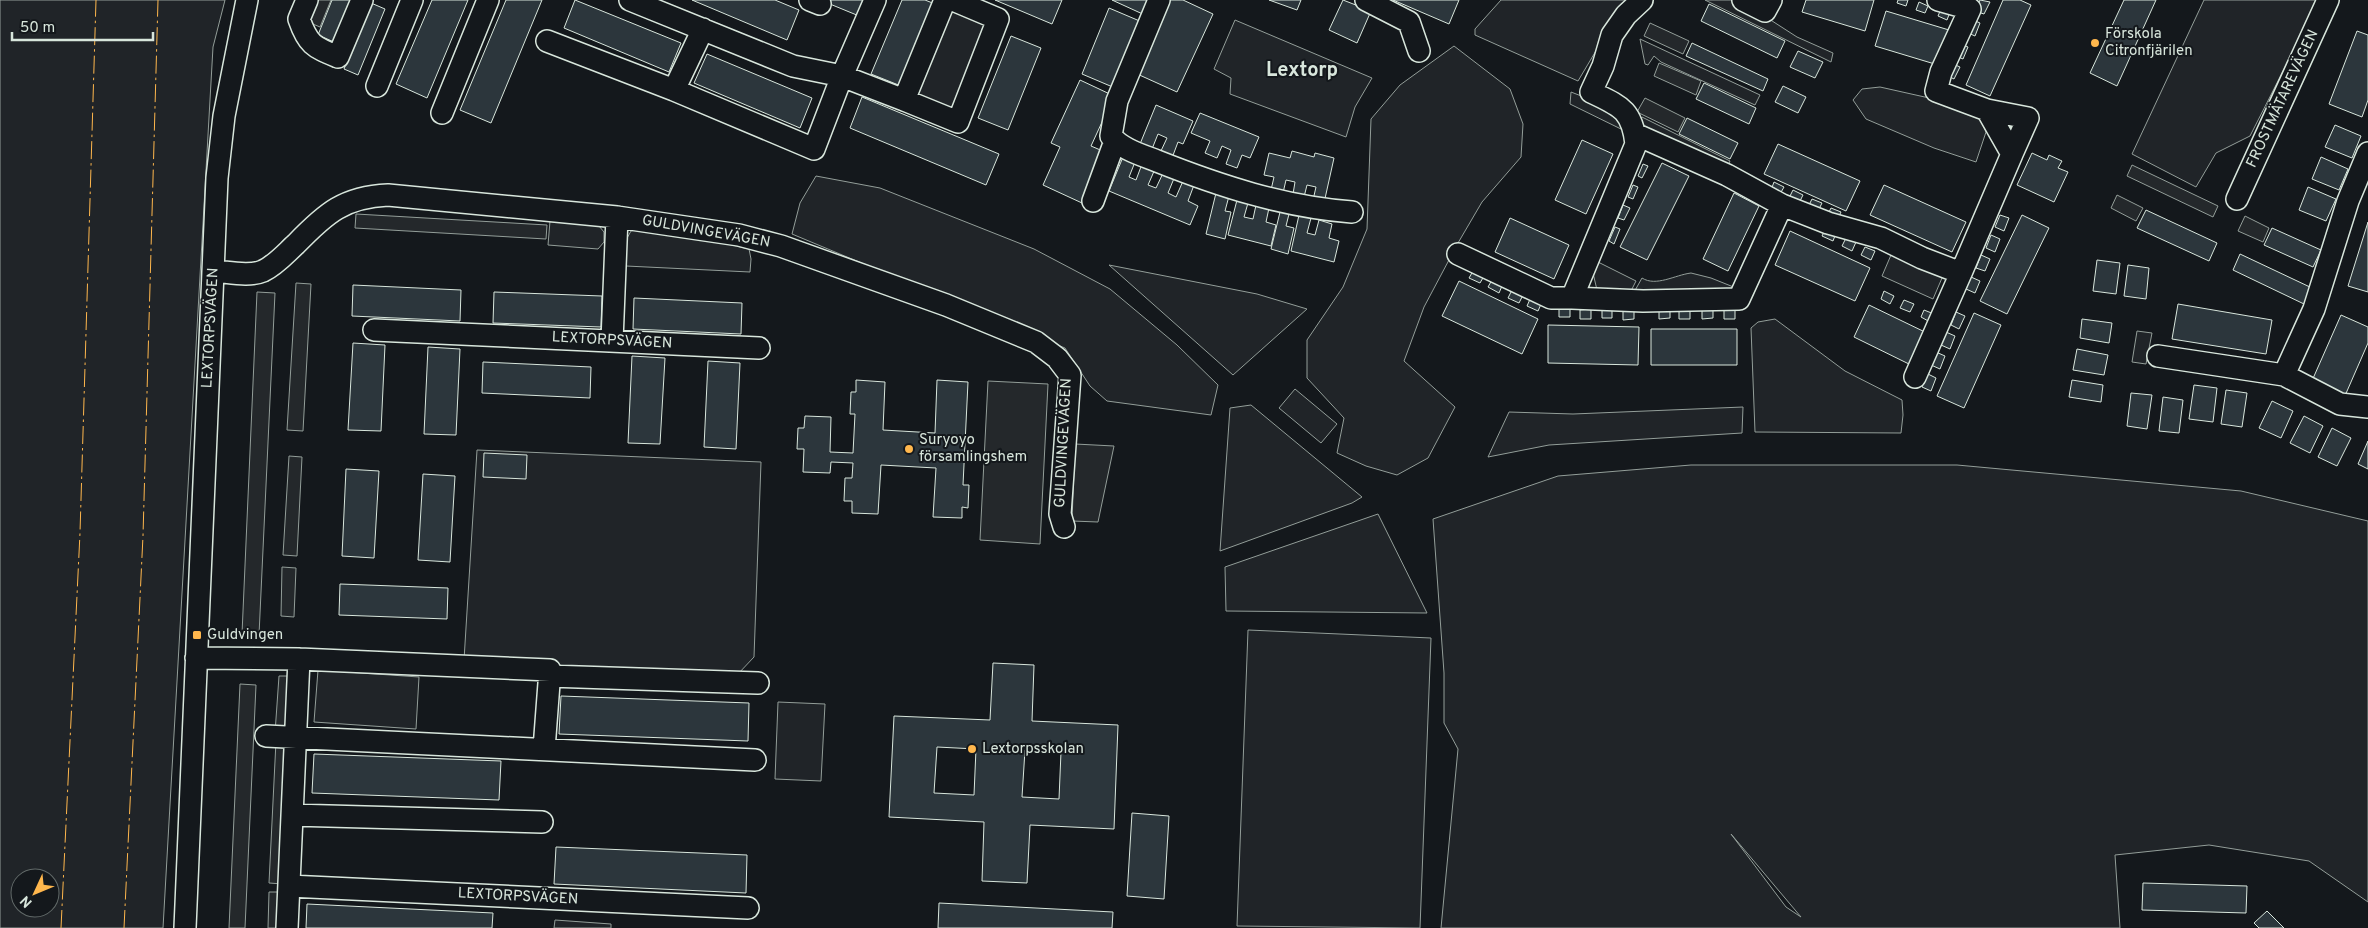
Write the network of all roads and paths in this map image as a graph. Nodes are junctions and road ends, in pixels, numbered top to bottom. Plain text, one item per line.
1 (247, 0) edge
2 (307, 0) edge
3 (362, 0) edge
4 (412, 0) edge
5 (488, 0) edge
6 (630, 0) edge
7 (875, 0) edge
8 (945, 0) edge
9 (953, 0) edge
10 (1159, 0) edge
11 (1366, 0) edge
12 (1642, 0) edge
13 (1743, 0) edge
14 (1771, 0) edge
15 (1938, 0) edge
16 (2328, 0) edge
17 (1972, 5) edge
18 (660, 6) edge
19 (703, 29) junction
20 (547, 41) dead end
21 (1420, 51) dead end
22 (842, 76) junction
23 (377, 86) dead end
24 (674, 90) junction
25 (904, 100) junction
26 (1987, 110) junction
27 (442, 114) dead end
28 (1635, 134) junction
29 (1115, 141) junction
30 (2368, 153) edge
31 (2012, 154) junction
32 (2237, 199) dead end
33 (1093, 201) dead end
34 (1782, 205) junction
35 (1352, 212) dead end
36 (617, 217) junction
37 (1458, 254) dead end
38 (214, 271) junction
39 (1961, 273) junction
40 (1572, 298) junction
41 (374, 330) dead end
42 (612, 341) junction
43 (759, 348) dead end
44 (2158, 356) dead end
45 (2284, 374) junction
46 (1915, 377) dead end
47 (2368, 407) edge
48 (1064, 527) dead end
49 (196, 658) junction
50 (299, 659) junction
51 (549, 676) junction
52 (758, 683) dead end
53 (266, 736) dead end
54 (296, 737) junction
55 (544, 749) junction
56 (755, 760) dead end
57 (292, 815) junction
58 (542, 822) dead end
59 (289, 886) junction
60 (748, 908) dead end
61 (184, 928) edge
62 (287, 928) edge

1 - 38 street, LEXTORPSVÄGEN
2 - 3 street
4 - 23 street
5 - 27 street
6 - 18 street
7 - 22 street
8 - 25 street
9 - 25 street
10 - 29 street
11 - 21 street
12 - 28 street
13 - 14 street
15 - 17 street
16 - 32 street, FROSTMÄTAREVÄGEN
17 - 26 street
18 - 19 street
19 - 22 street
19 - 24 street
20 - 24 street
22 - 24 street
22 - 25 street
26 - 31 street
26 - 31 street
28 - 34 street
28 - 40 street
29 - 33 street
29 - 35 street
30 - 45 street
31 - 39 street
34 - 39 street
34 - 40 street
36 - 38 street, GULDVINGEVÄGEN
36 - 42 street
36 - 48 street, GULDVINGEVÄGEN
37 - 40 street
38 - 49 street, LEXTORPSVÄGEN
39 - 46 street
41 - 42 street, LEXTORPSVÄGEN
42 - 43 street, LEXTORPSVÄGEN
44 - 45 street
45 - 47 street
49 - 50 street
49 - 61 street, LEXTORPSVÄGEN
50 - 51 street
50 - 54 street
51 - 52 street
51 - 55 street
53 - 54 street
54 - 55 street
54 - 57 street
55 - 56 street
57 - 58 street
57 - 59 street
59 - 60 street, LEXTORPSVÄGEN
59 - 62 street

